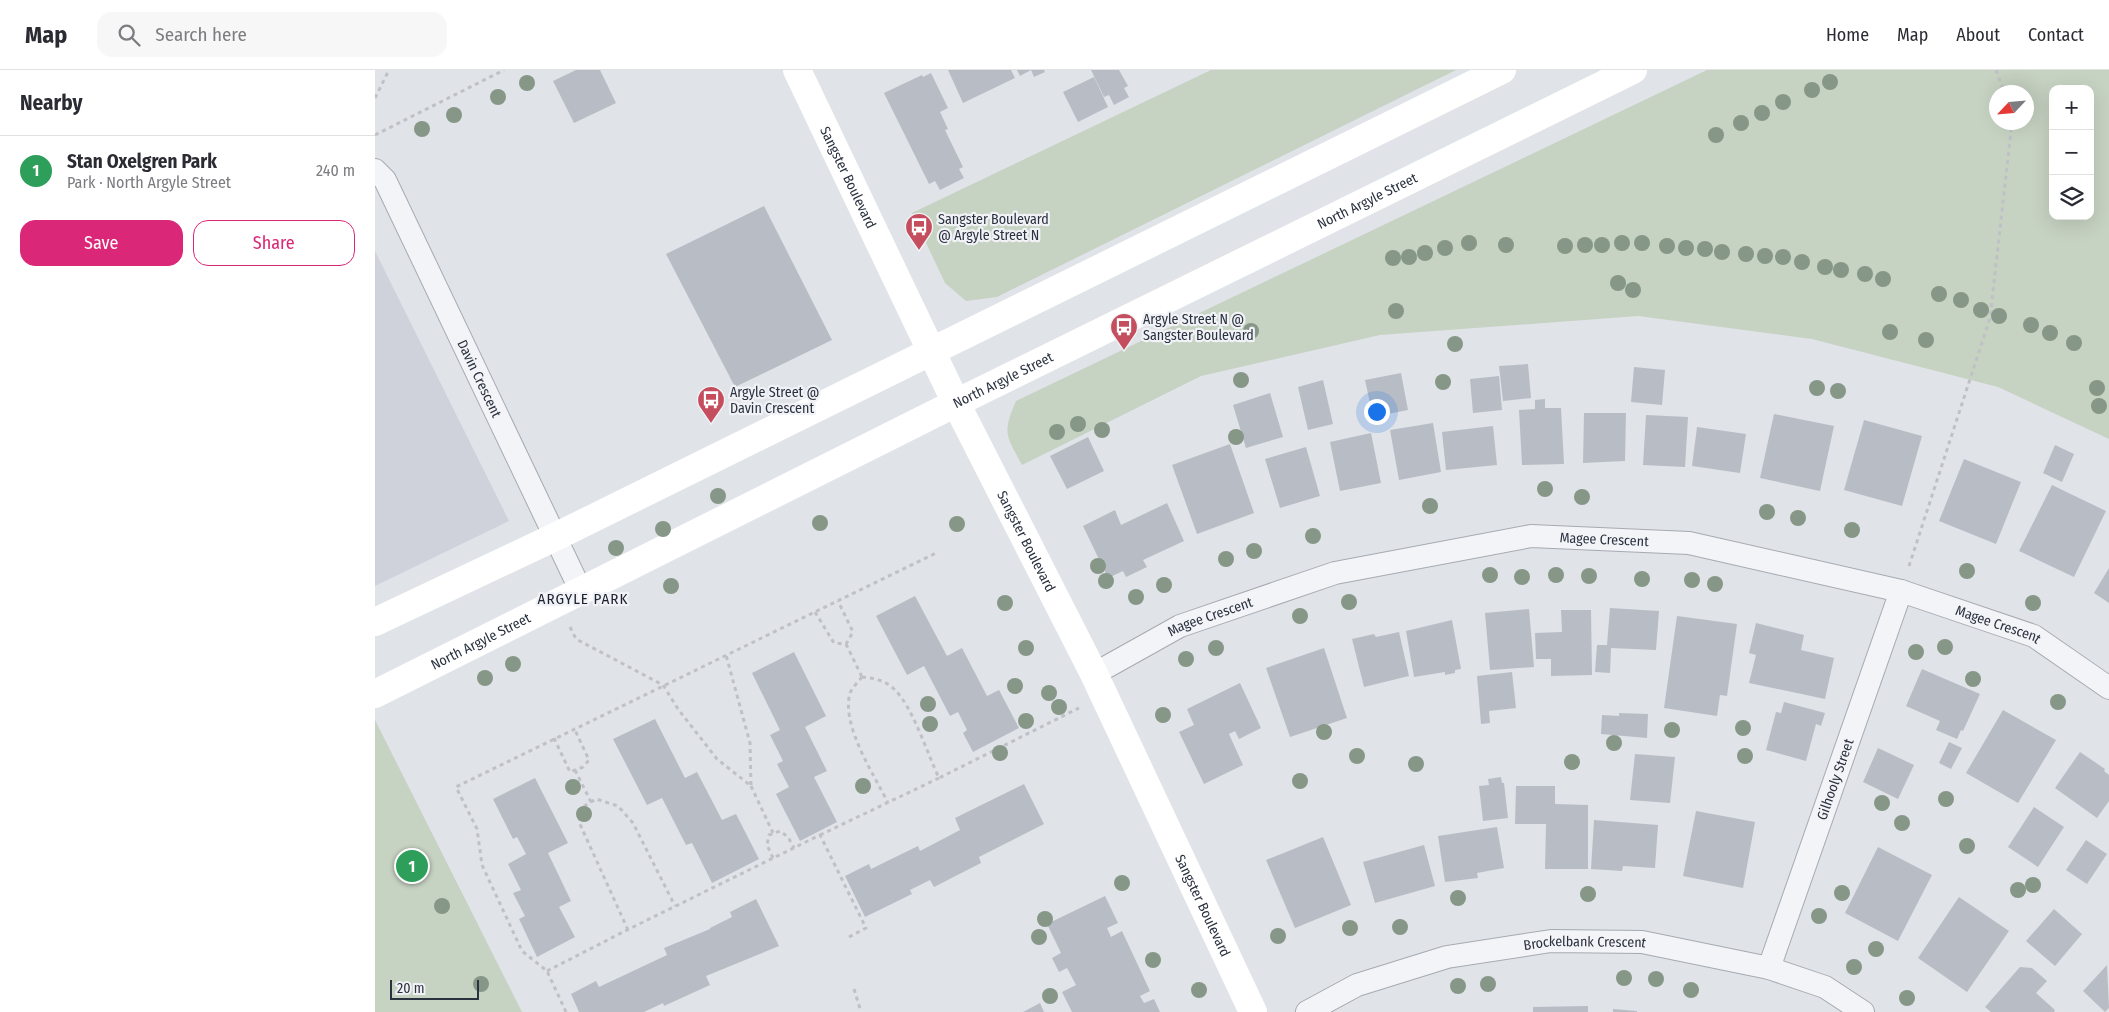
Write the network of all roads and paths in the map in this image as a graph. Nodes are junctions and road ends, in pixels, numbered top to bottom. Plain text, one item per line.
1 (389, 70) edge
2 (504, 70) edge
3 (797, 70) edge
4 (1502, 70) edge
5 (1633, 70) edge
6 (1997, 70) edge
7 (2002, 85) edge
8 (375, 98) edge
9 (2011, 130) edge
10 (375, 135) edge
11 (375, 170) edge
12 (931, 351) junction
13 (956, 402) junction
14 (555, 537) junction
15 (936, 553) dead end
16 (1901, 591) junction
17 (569, 595) junction
18 (838, 601) junction
19 (815, 612) junction
20 (375, 622) edge
21 (846, 644) junction
22 (726, 655) junction
23 (862, 677) junction
24 (1099, 684) junction
25 (663, 685) junction
26 (2109, 688) edge
27 (375, 694) edge
28 (575, 728) junction
29 (554, 738) junction
30 (575, 770) junction
31 (939, 778) junction
32 (751, 786) junction
33 (591, 802) junction
34 (888, 803) junction
35 (773, 833) junction
36 (820, 835) junction
37 (794, 848) junction
38 (773, 858) junction
39 (675, 906) junction
40 (627, 930) junction
41 (847, 938) dead end
42 (1769, 968) junction
43 (547, 971) junction
44 (854, 989) dead end
45 (566, 1012) edge
46 (861, 1012) edge
47 (1253, 1012) edge
48 (1307, 1012) edge
49 (1863, 1012) edge

1 - 8 path
2 - 10 path
3 - 12 street, Sangster Boulevard
4 - 12 street
5 - 13 street, North Argyle Street
6 - 7 path
9 - 16 path
11 - 14 street, Davin Crescent
12 - 13 street, Sangster Boulevard
12 - 14 street
13 - 17 street, North Argyle Street
13 - 24 street, Sangster Boulevard
14 - 17 street, Davin Crescent
14 - 20 street
15 - 18 path
16 - 24 street, Magee Crescent
16 - 26 street, Magee Crescent
16 - 42 street, Gilhooly Street
17 - 25 path
17 - 27 street, North Argyle Street
18 - 19 path
18 - 21 path
19 - 21 path
19 - 22 path
21 - 23 path
22 - 25 path
22 - 32 path
23 - 31 path
23 - 34 path
24 - 31 path
24 - 47 street, Sangster Boulevard
25 - 28 path
25 - 32 path
28 - 29 path
28 - 30 path
29 - 30 path
29 - 43 path
30 - 33 path
31 - 34 path
32 - 35 path
33 - 39 path
33 - 40 path
34 - 36 path
35 - 37 path
35 - 38 path
36 - 37 path
36 - 41 path
37 - 38 path
38 - 39 path
39 - 40 path
40 - 43 path
42 - 48 street, Brockelbank Crescent
42 - 49 street, Brockelbank Crescent
43 - 45 path
44 - 46 path

